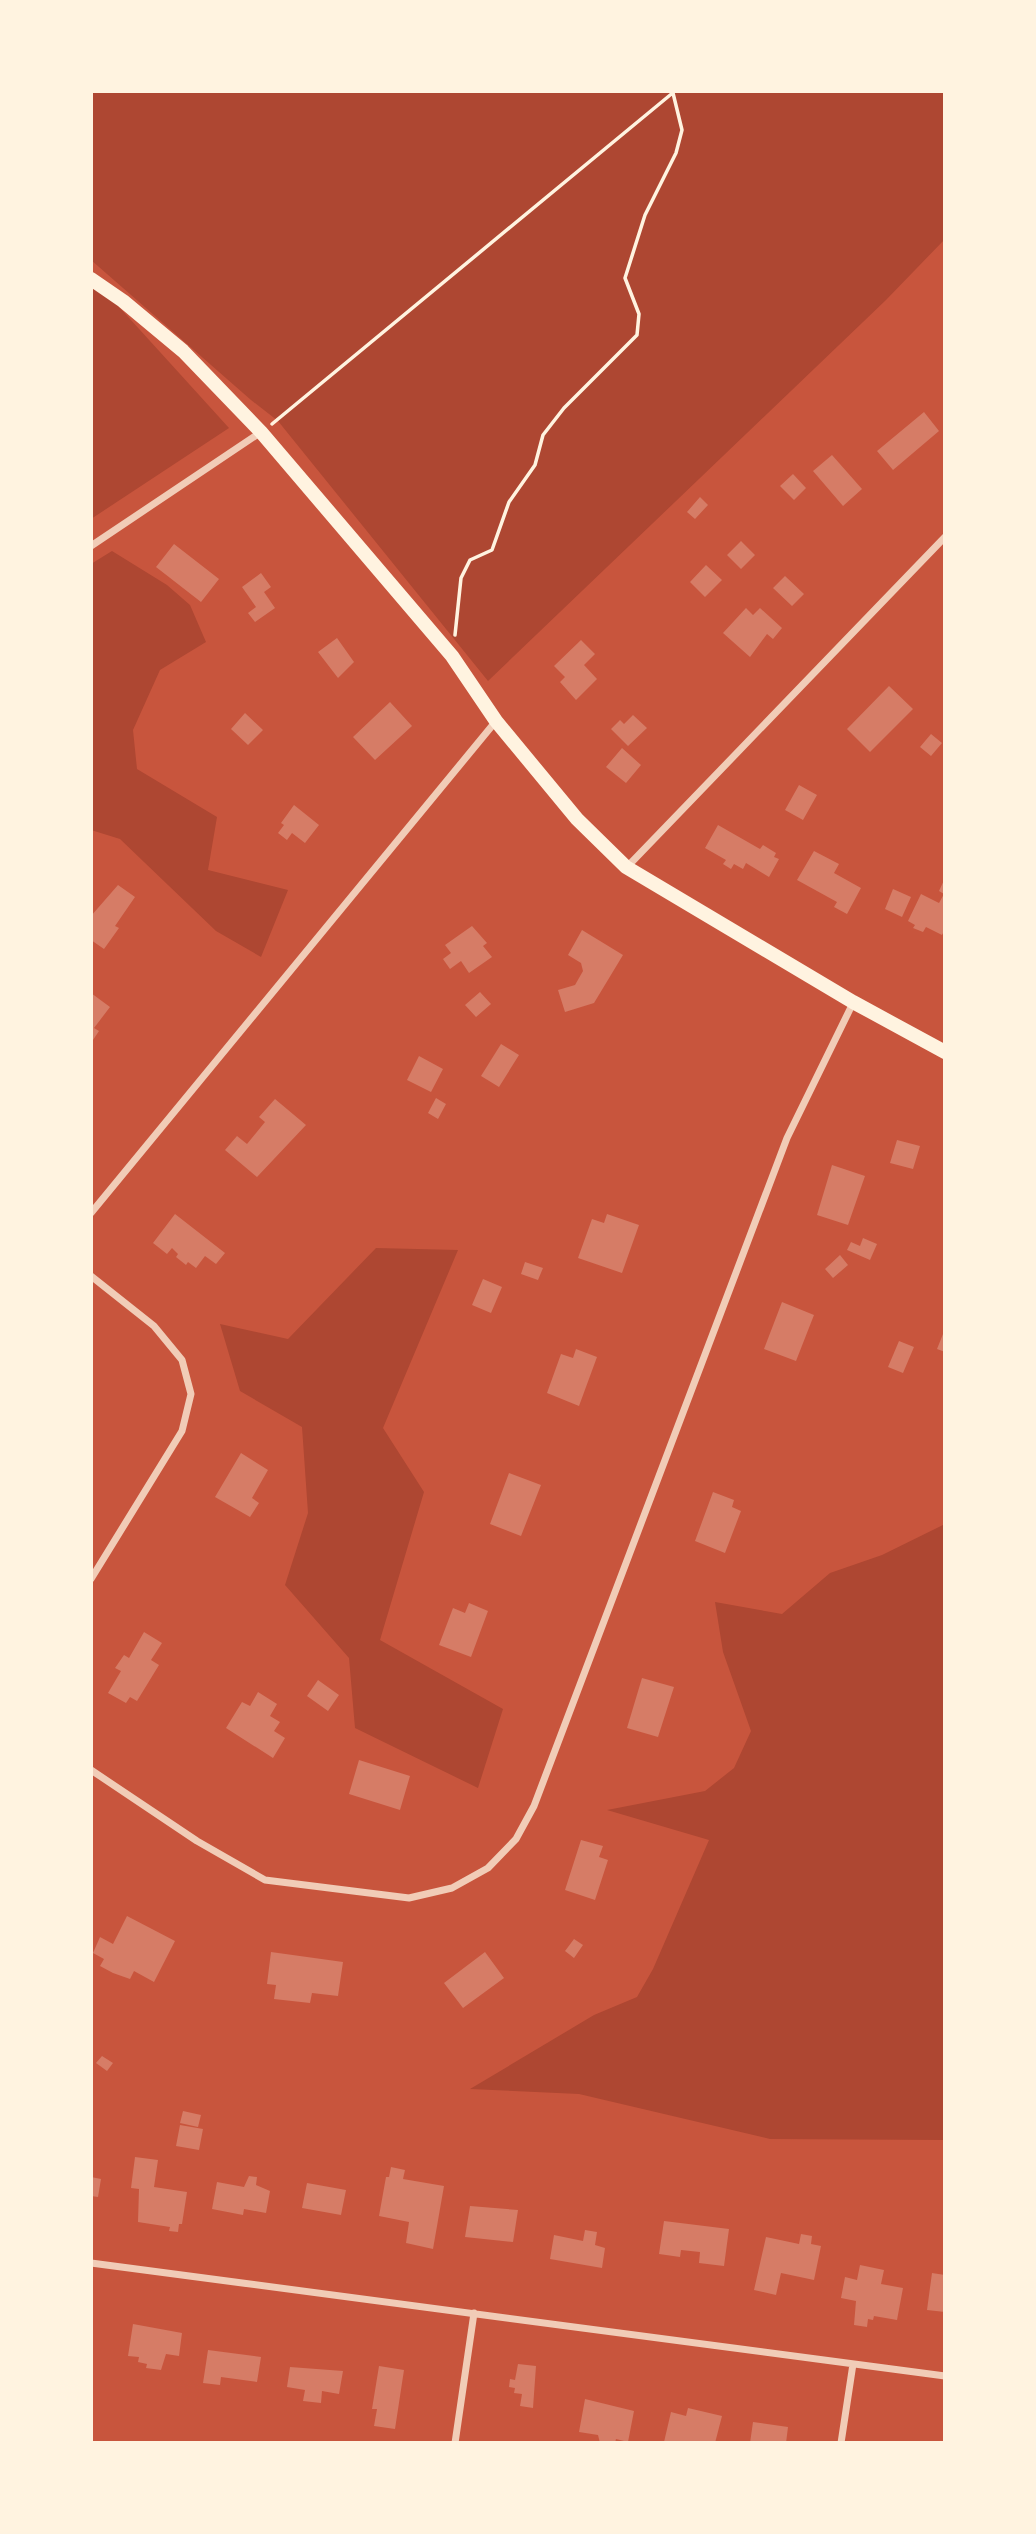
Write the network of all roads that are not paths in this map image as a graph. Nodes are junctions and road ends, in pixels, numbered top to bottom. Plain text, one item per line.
1 (91, 279) edge
2 (261, 432) junction
3 (945, 537) edge
4 (91, 546) edge
5 (496, 721) junction
6 (626, 867) junction
7 (853, 1002) junction
8 (945, 1052) edge
9 (91, 1213) edge
10 (91, 1276) edge
11 (91, 1579) edge
12 (91, 1770) edge
13 (91, 2263) edge
14 (474, 2313) junction
15 (853, 2364) junction
16 (945, 2376) edge
17 (455, 2443) edge
18 (841, 2443) edge

1 - 2 main road
2 - 4 street
2 - 5 main road
3 - 6 street
5 - 6 main road
5 - 9 street
6 - 7 main road
7 - 8 main road
7 - 12 street
10 - 11 street
13 - 14 street
14 - 15 street
14 - 17 street
15 - 16 street
15 - 18 street

